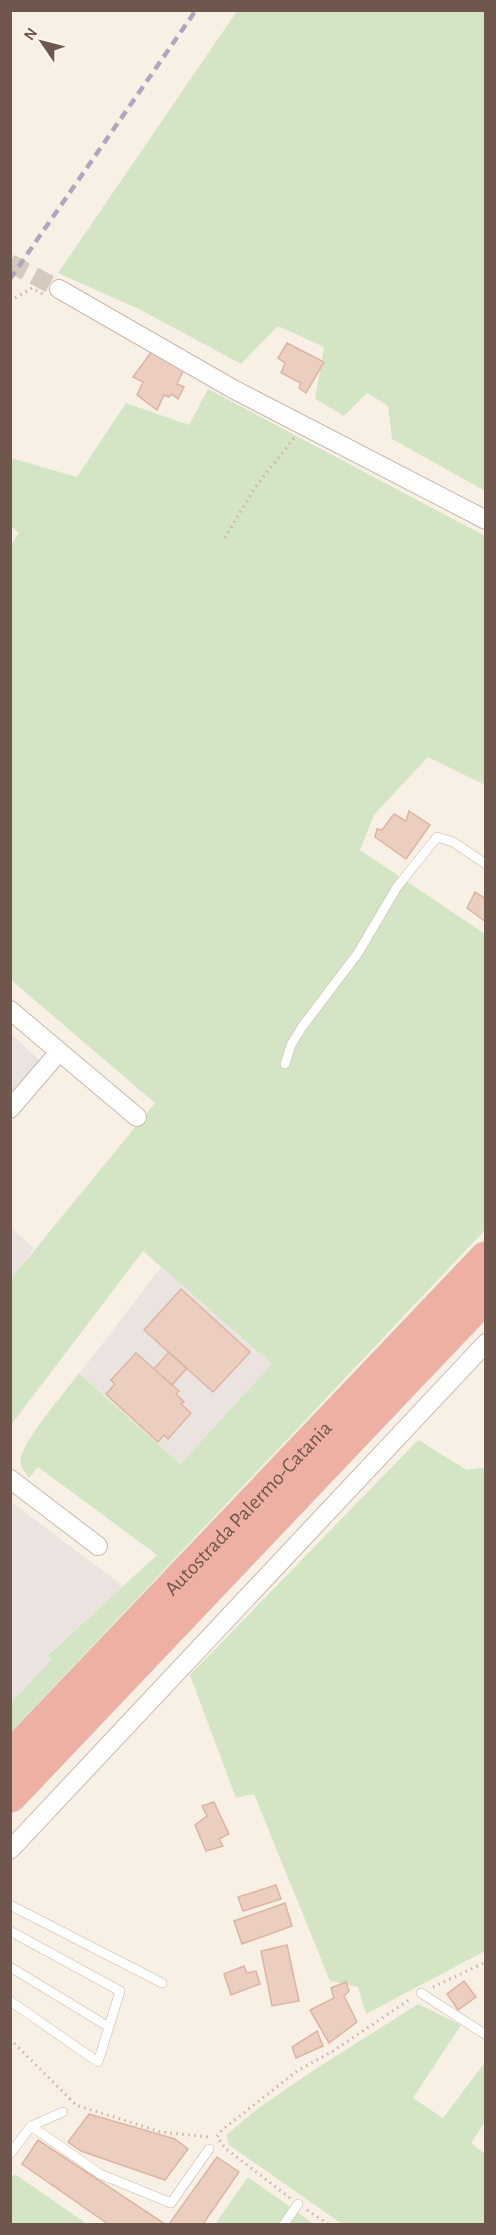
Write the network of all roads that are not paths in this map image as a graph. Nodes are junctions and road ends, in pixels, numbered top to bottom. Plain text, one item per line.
1 (59, 289) tunnel mouth
2 (486, 520) edge
3 (486, 864) edge
4 (10, 1010) edge
5 (59, 1052) junction
6 (285, 1064) dead end
7 (10, 1109) edge
8 (137, 1117) dead end
9 (486, 1257) edge
10 (486, 1295) edge
11 (486, 1343) edge
12 (10, 1479) edge
13 (98, 1546) dead end
14 (10, 1758) edge
15 (10, 1796) edge
16 (10, 1850) edge
17 (10, 1905) edge
18 (10, 1931) edge
19 (10, 1967) edge
20 (162, 1983) dead end
21 (421, 1993) road end
22 (10, 2001) edge
23 (109, 2027) junction
24 (486, 2035) edge
25 (63, 2112) dead end
26 (31, 2126) junction
27 (209, 2149) dead end
28 (10, 2154) edge
29 (298, 2204) road end
30 (284, 2224) edge

1 - 2 street
3 - 6 lane
4 - 5 street
5 - 7 street
5 - 8 street
9 - 14 highway, Autostrada Palermo-Catania
10 - 15 highway, Autostrada Palermo-Catania
11 - 16 street
12 - 13 street
17 - 20 lane
18 - 23 lane
19 - 23 lane
21 - 24 lane
22 - 23 lane
25 - 26 lane
26 - 27 lane
26 - 28 lane
29 - 30 lane

